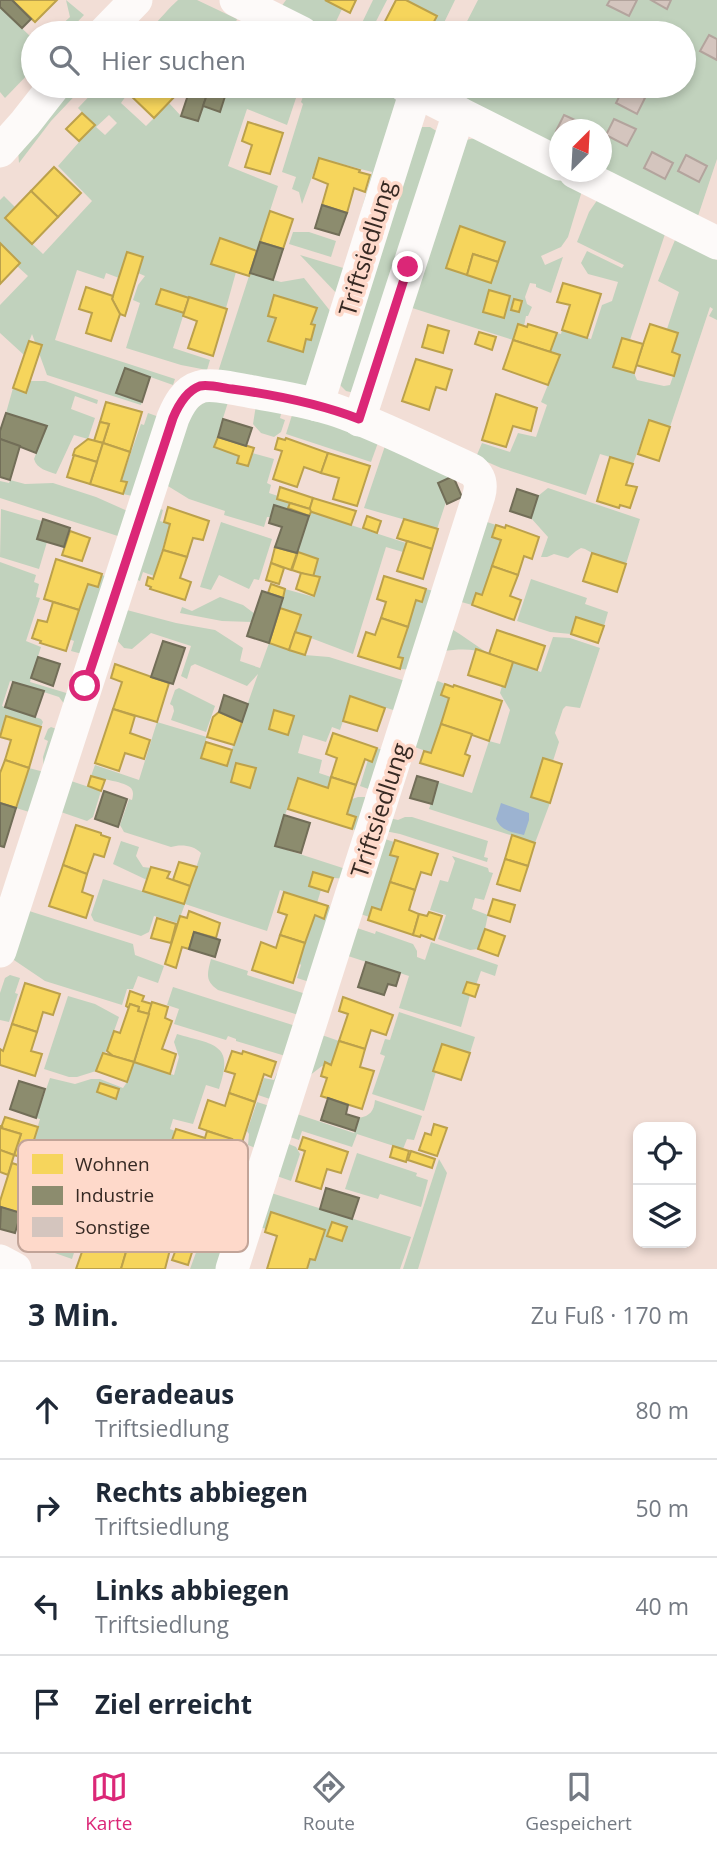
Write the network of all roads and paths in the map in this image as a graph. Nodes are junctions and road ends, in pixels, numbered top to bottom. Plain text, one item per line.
1 (136, 0) edge
2 (236, 0) edge
3 (116, 21) edge
4 (278, 21) edge
5 (45, 98) edge
6 (407, 98) edge
7 (430, 98) edge
8 (459, 113) junction
9 (0, 151) edge
10 (549, 159) edge
11 (595, 182) edge
12 (717, 243) edge
13 (317, 405) junction
14 (359, 419) junction
15 (0, 951) edge
16 (248, 1219) edge
17 (237, 1252) edge
18 (0, 1261) edge
19 (15, 1269) edge
20 (232, 1269) edge

1 - 3 street
2 - 4 street
5 - 9 street
6 - 13 street, Triftsiedlung
7 - 8 street
8 - 10 street
8 - 14 street, Triftsiedlung
11 - 12 street
13 - 14 street, Triftsiedlung
13 - 15 street, Triftsiedlung
14 - 16 street, Triftsiedlung
17 - 20 street, Triftsiedlung
18 - 19 street

